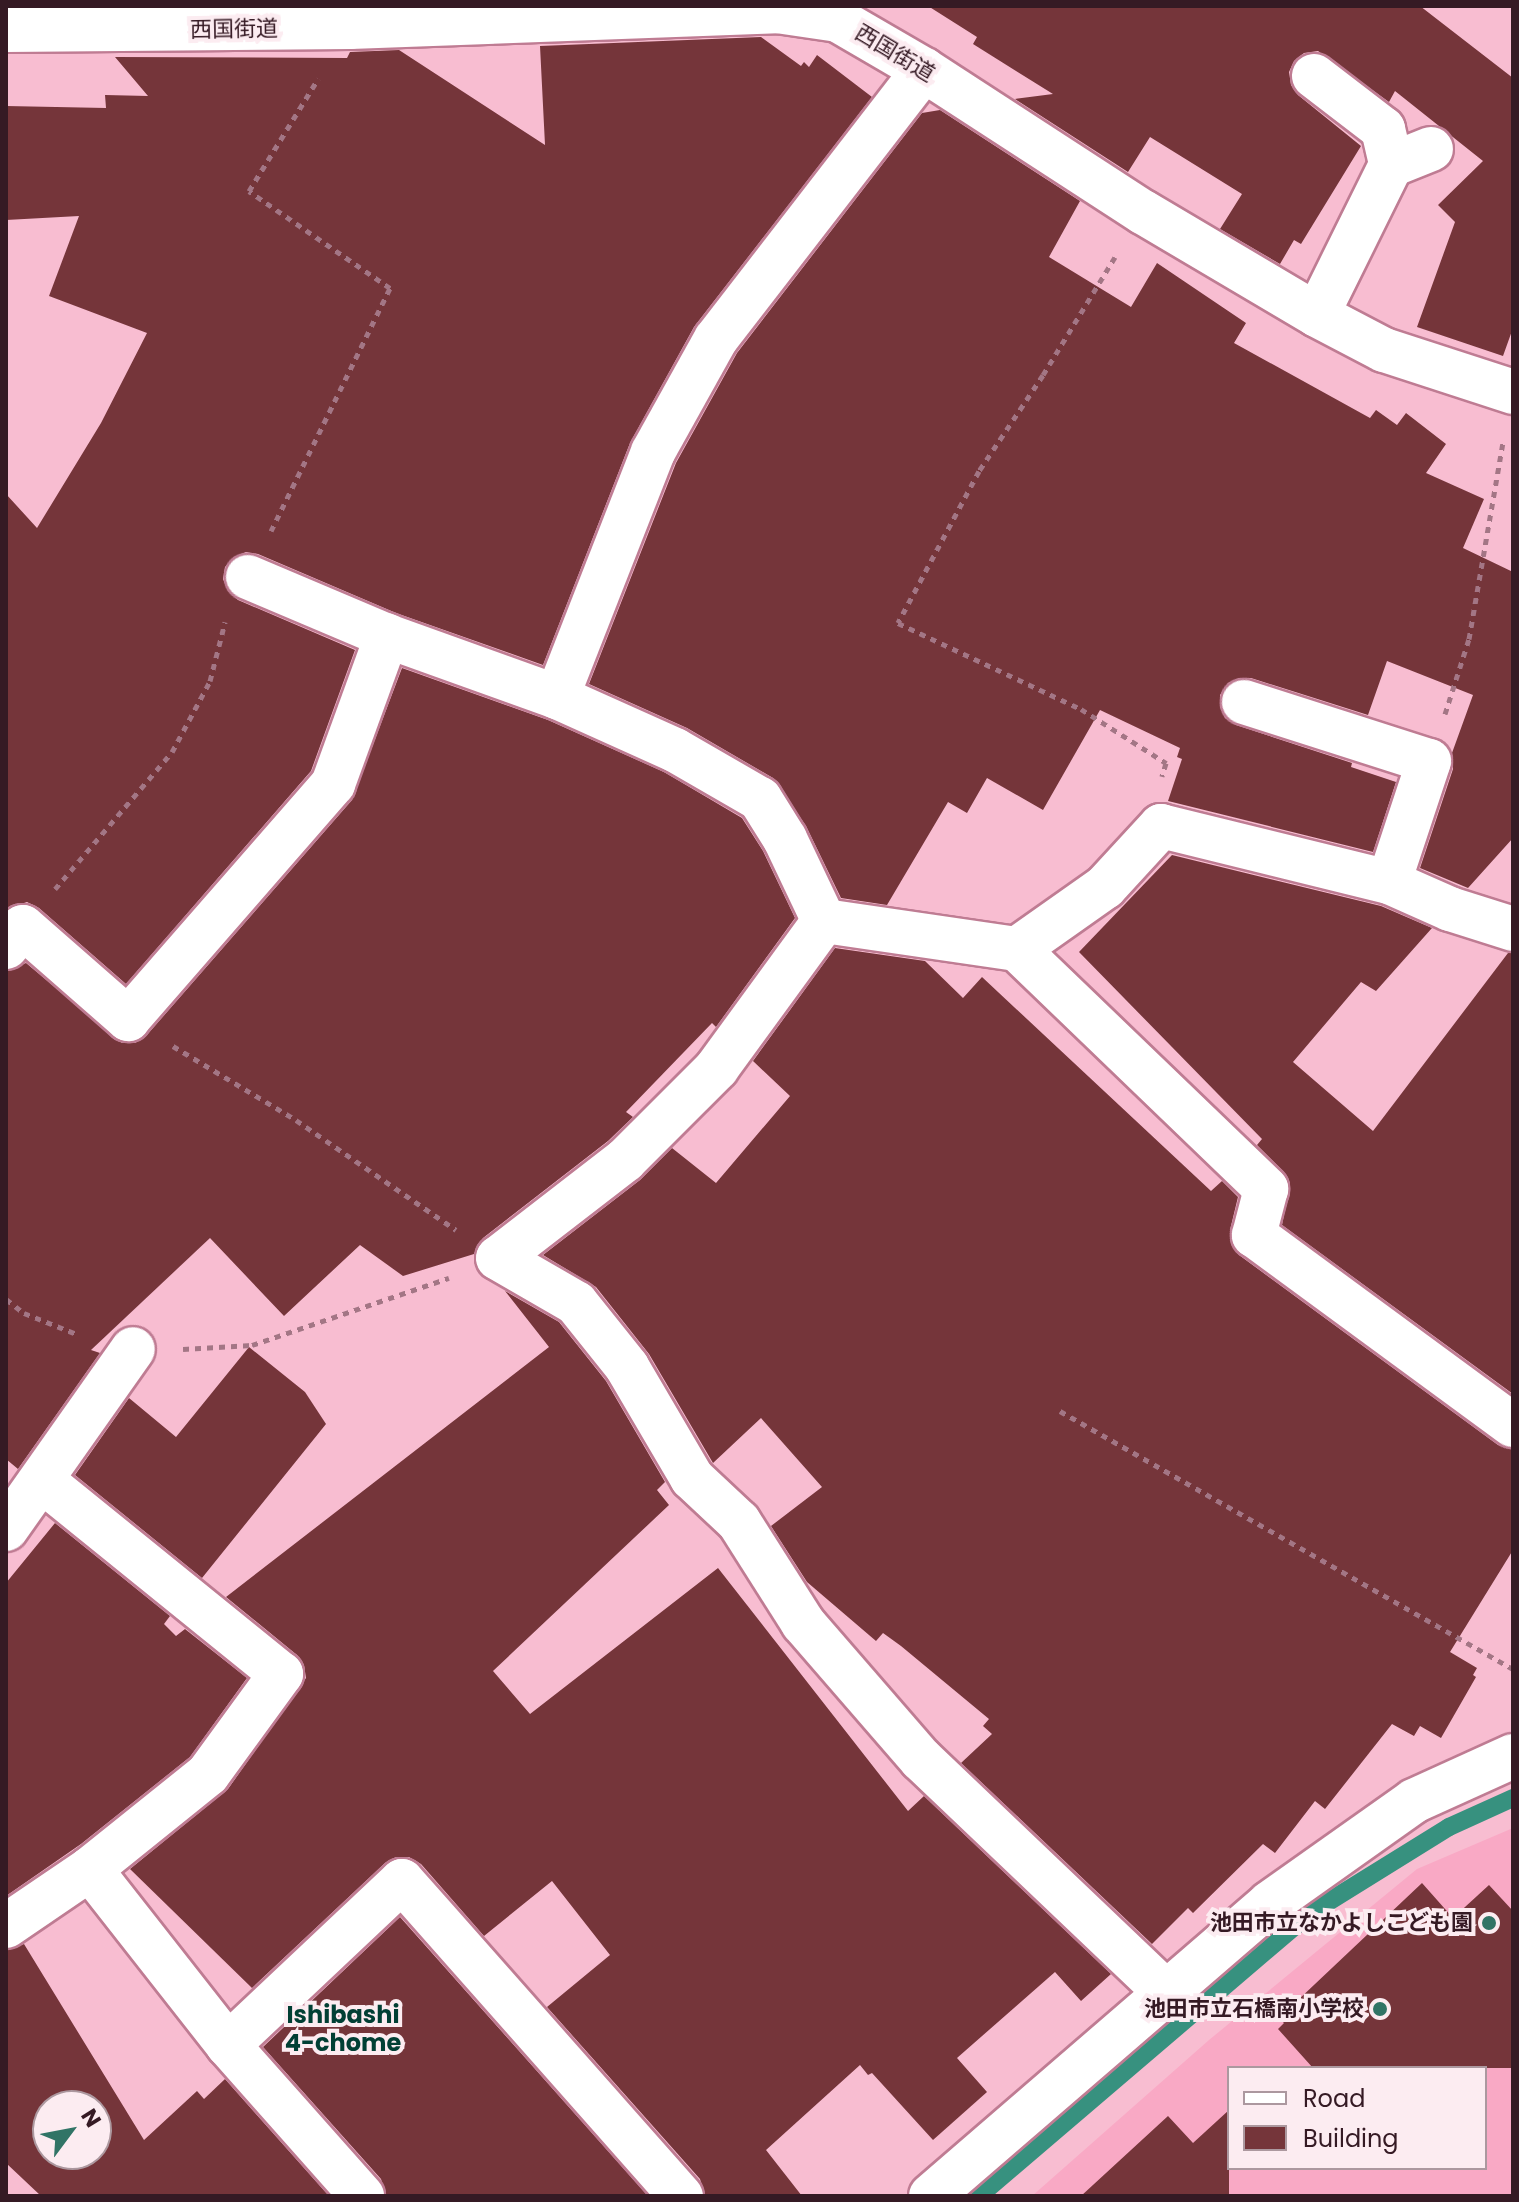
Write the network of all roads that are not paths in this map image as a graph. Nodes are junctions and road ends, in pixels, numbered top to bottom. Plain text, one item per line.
1 (838, 13) edge
2 (6, 30) edge
3 (924, 70) junction
4 (1314, 76) dead end
5 (1431, 149) dead end
6 (1391, 165) junction
7 (1317, 315) junction
8 (1513, 392) edge
9 (248, 577) road end
10 (387, 636) junction
11 (557, 697) junction
12 (1244, 702) dead end
13 (1389, 882) junction
14 (824, 921) junction
15 (1513, 929) edge
16 (14, 937) edge
17 (1017, 949) junction
18 (133, 1349) road end
19 (1513, 1425) edge
20 (43, 1481) junction
21 (6, 1529) edge
22 (1513, 1756) edge
23 (90, 1869) junction
24 (6, 1926) edge
25 (1166, 1992) junction
26 (228, 2045) junction
27 (362, 2196) edge
28 (681, 2196) edge
29 (931, 2196) edge

1 - 2 street, 西国街道
1 - 3 street, 西国街道
3 - 7 street, 西国街道
3 - 11 street
4 - 6 street
5 - 6 street
6 - 7 street
7 - 8 street, 西国街道
9 - 10 street
10 - 11 street
10 - 16 street
11 - 14 street
12 - 13 street
13 - 15 street
13 - 17 street
14 - 17 street
14 - 25 street
17 - 19 street
18 - 20 street
20 - 21 street
20 - 23 street
22 - 25 street
23 - 24 street
23 - 26 street
25 - 29 street
26 - 27 street
26 - 28 street

